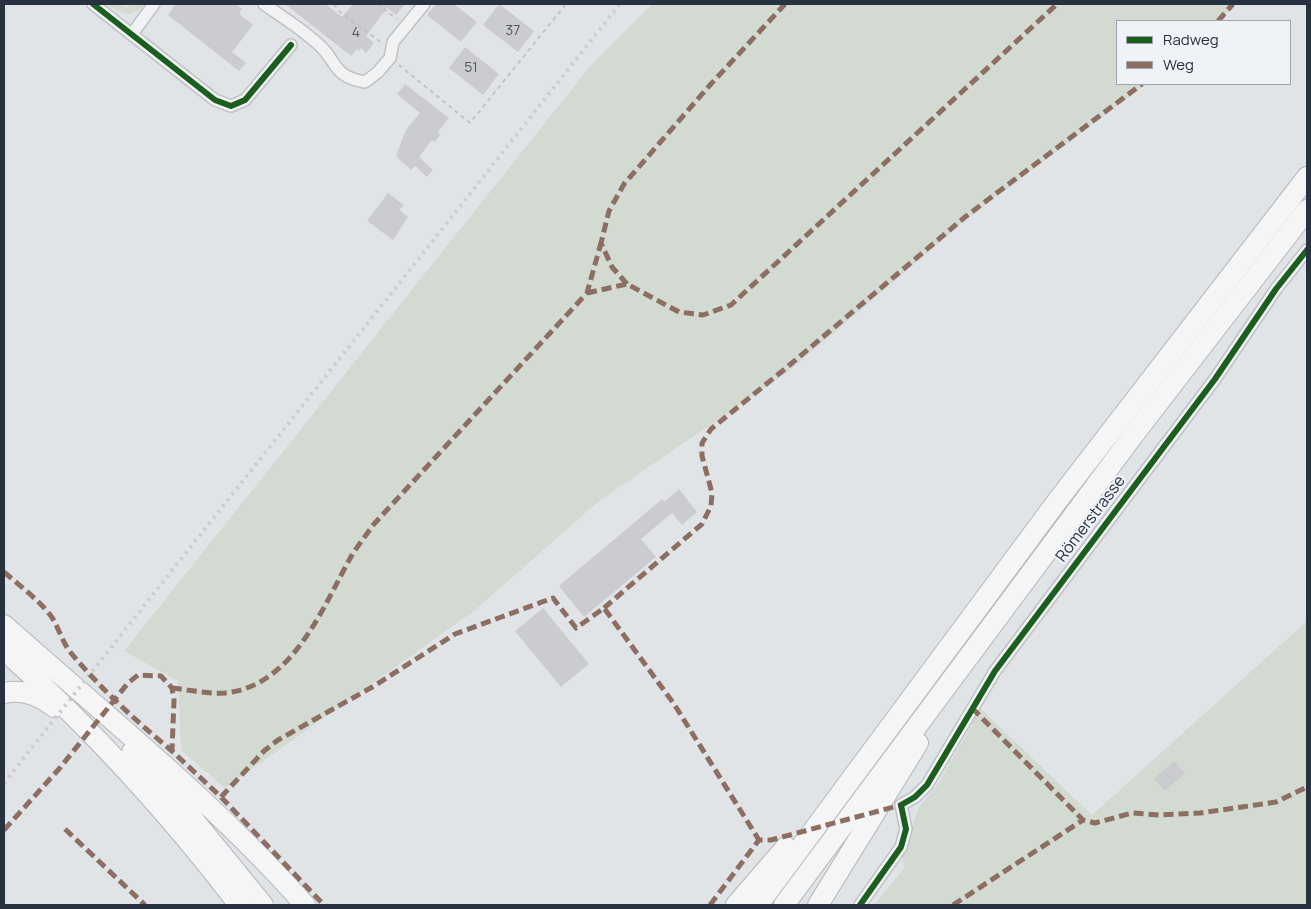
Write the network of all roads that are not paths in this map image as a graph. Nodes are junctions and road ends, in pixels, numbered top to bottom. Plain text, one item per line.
1 (92, 4) edge
2 (154, 4) edge
3 (264, 4) edge
4 (424, 4) edge
5 (132, 34) junction
6 (291, 45) dead end
7 (1307, 178) edge
8 (1307, 210) edge
9 (1307, 250) edge
10 (4, 625) edge
11 (974, 648) junction
12 (4, 650) edge
13 (4, 693) edge
14 (80, 693) junction
15 (892, 722) junction
16 (96, 741) junction
17 (239, 905) edge
18 (263, 905) edge
19 (305, 905) edge
20 (736, 905) edge
21 (758, 905) edge
22 (784, 905) edge
23 (818, 905) edge
24 (860, 905) edge

1 - 5 street
2 - 5 street
3 - 4 street
5 - 6 street
7 - 15 highway
8 - 11 highway
9 - 24 street, Römerstrasse
10 - 14 highway
11 - 22 highway
11 - 23 highway
12 - 16 highway
13 - 16 highway
14 - 18 highway
14 - 19 highway
15 - 20 highway
15 - 21 highway
16 - 17 highway

